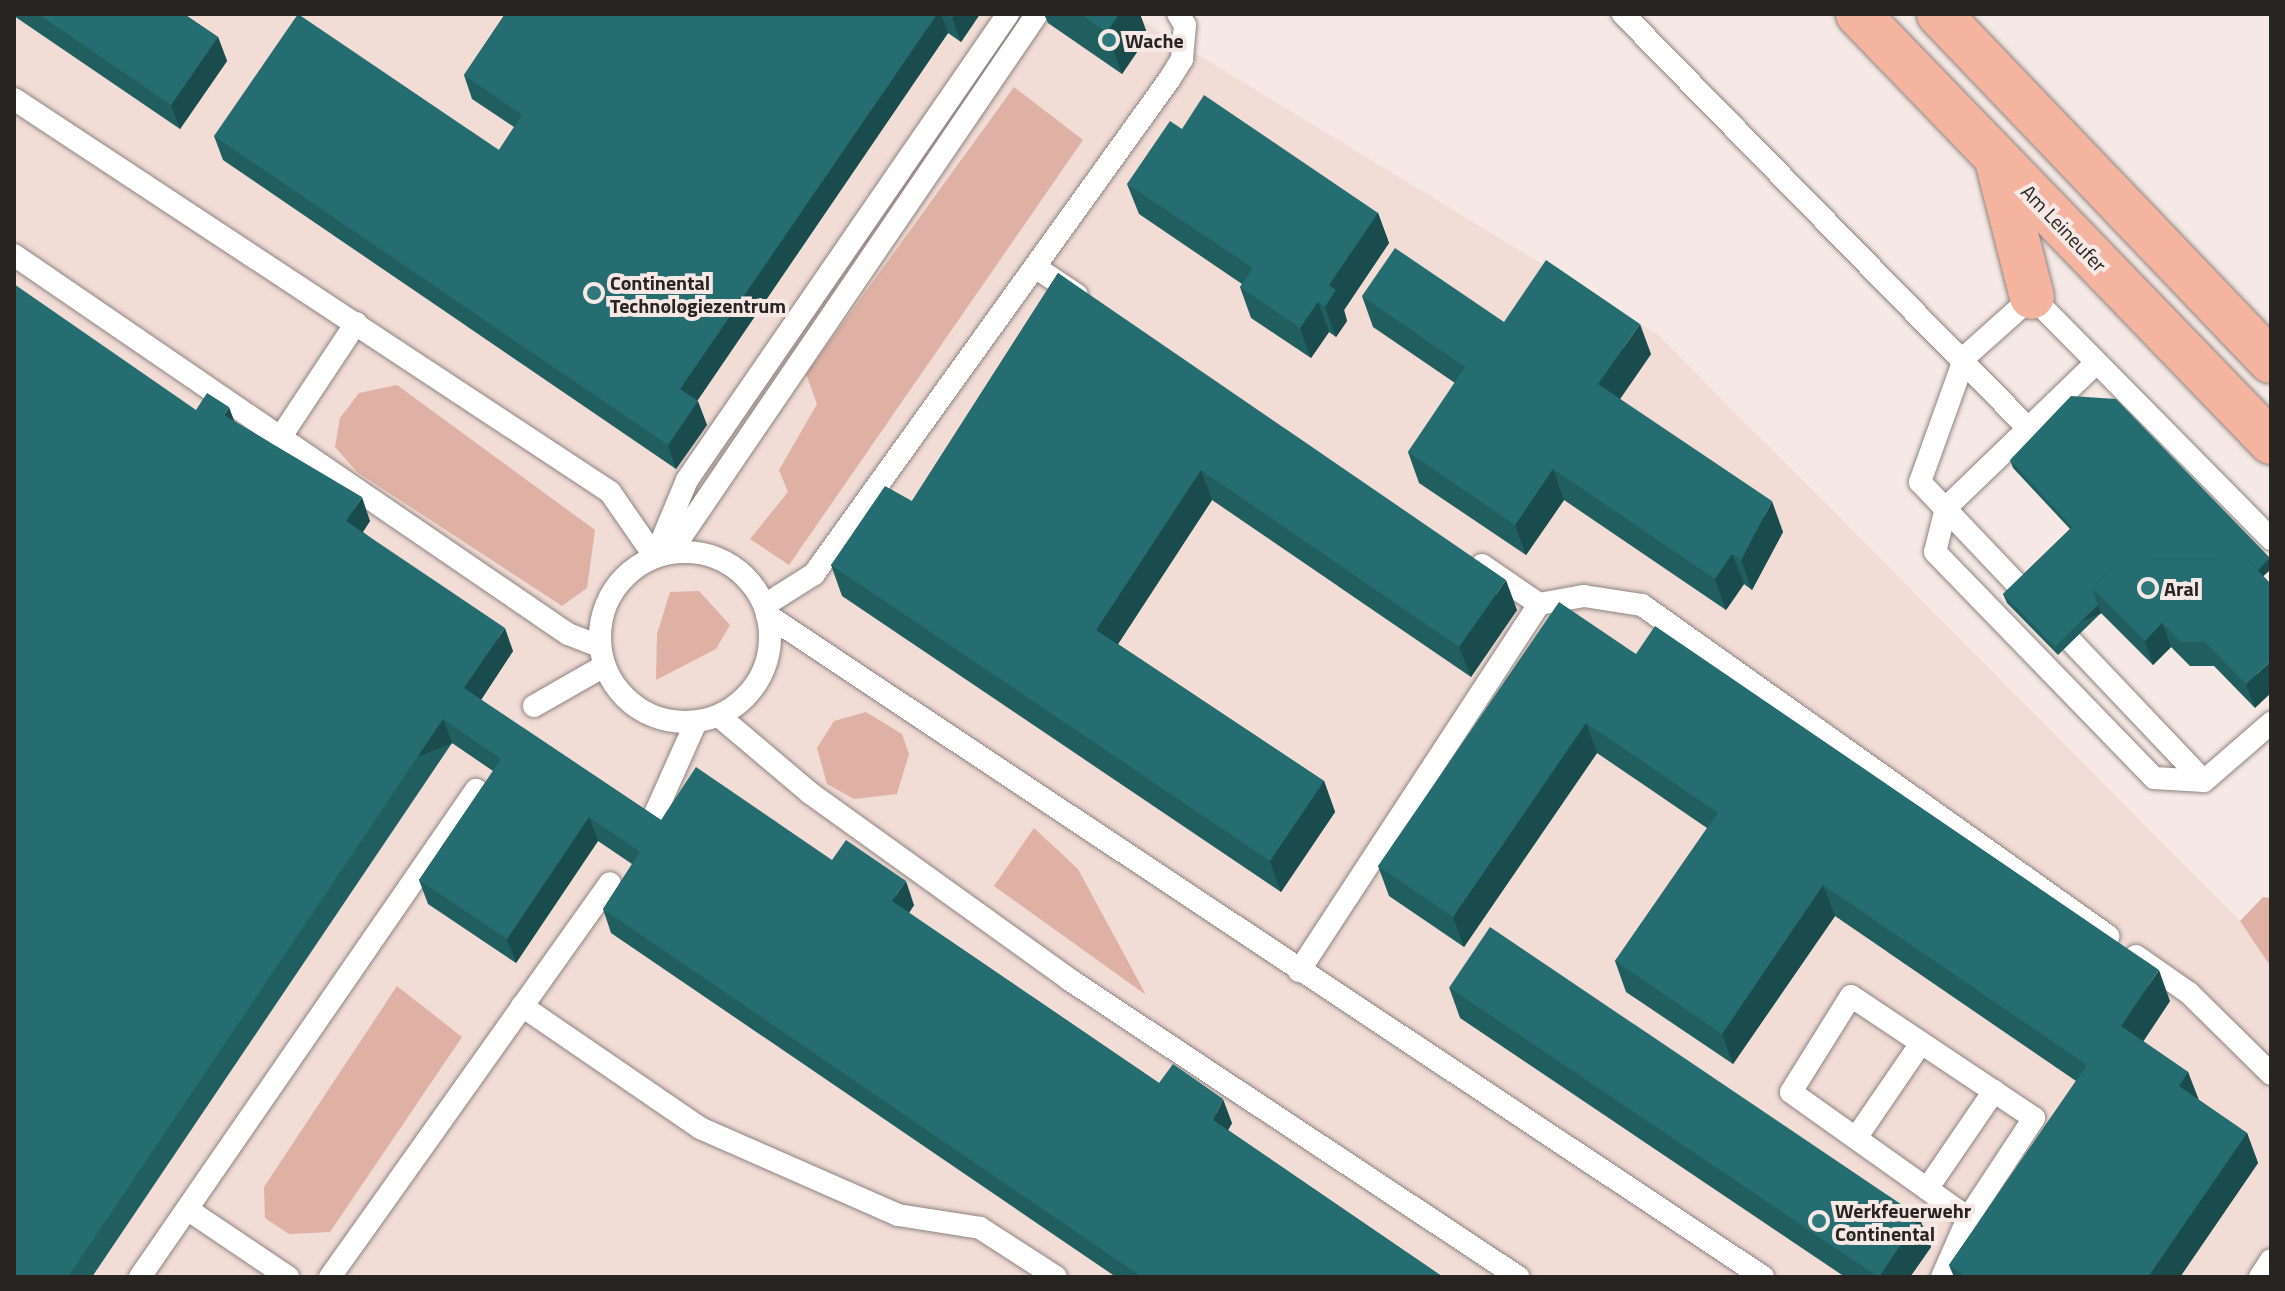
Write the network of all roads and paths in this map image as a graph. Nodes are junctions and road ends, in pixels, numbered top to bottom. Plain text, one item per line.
1 (1008, 14) edge
2 (1037, 14) edge
3 (1623, 14) edge
4 (1858, 14) edge
5 (1939, 14) edge
6 (1181, 19) edge
7 (14, 99) edge
8 (1996, 158) junction
9 (14, 255) edge
10 (1035, 267) junction
11 (2032, 297) junction
12 (1101, 310) edge
13 (356, 323) junction
14 (1965, 357) junction
15 (2271, 361) edge
16 (2096, 363) junction
17 (2028, 428) junction
18 (280, 438) junction
19 (2271, 442) edge
20 (1946, 508) junction
21 (2271, 539) edge
22 (1462, 551) edge
23 (663, 555) junction
24 (1539, 604) junction
25 (766, 610) junction
26 (602, 656) junction
27 (534, 706) dead end
28 (719, 716) junction
29 (696, 722) junction
30 (2271, 723) edge
31 (2204, 781) junction
32 (476, 790) edge
33 (654, 816) edge
34 (610, 883) dead end
35 (1299, 971) junction
36 (522, 1006) junction
37 (1921, 1043) junction
38 (2271, 1074) edge
39 (1994, 1091) junction
40 (1856, 1138) junction
41 (1927, 1189) junction
42 (187, 1209) junction
43 (1968, 1218) junction
44 (2271, 1260) edge
45 (140, 1277) edge
46 (288, 1277) edge
47 (330, 1277) edge
48 (1056, 1277) edge
49 (1518, 1277) edge
50 (1763, 1277) edge
51 (1942, 1277) edge
52 (2260, 1277) edge

1 - 23 lane
2 - 23 lane
3 - 14 lane
4 - 8 highway, Am Leineufer
5 - 15 highway
6 - 10 lane
7 - 13 lane
8 - 11 highway
8 - 19 highway, Am Leineufer
9 - 18 lane
10 - 12 lane
10 - 25 lane
11 - 14 lane
11 - 16 lane
13 - 18 lane
13 - 23 lane
14 - 17 lane
14 - 20 lane
16 - 17 lane
16 - 21 lane
17 - 20 lane
18 - 26 lane
20 - 31 lane
20 - 31 lane
22 - 24 lane
23 - 25 lane
23 - 26 lane
24 - 35 lane
24 - 38 lane
25 - 28 lane
25 - 35 lane
26 - 27 lane
26 - 29 lane
28 - 29 lane
28 - 49 lane
29 - 33 lane
30 - 31 lane
32 - 42 lane
34 - 36 lane
35 - 50 lane
36 - 47 lane
36 - 48 lane
37 - 39 lane
37 - 40 lane
37 - 40 lane
39 - 41 lane
39 - 43 lane
40 - 41 lane
41 - 43 lane
42 - 45 lane
42 - 46 lane
43 - 51 lane
44 - 52 lane

